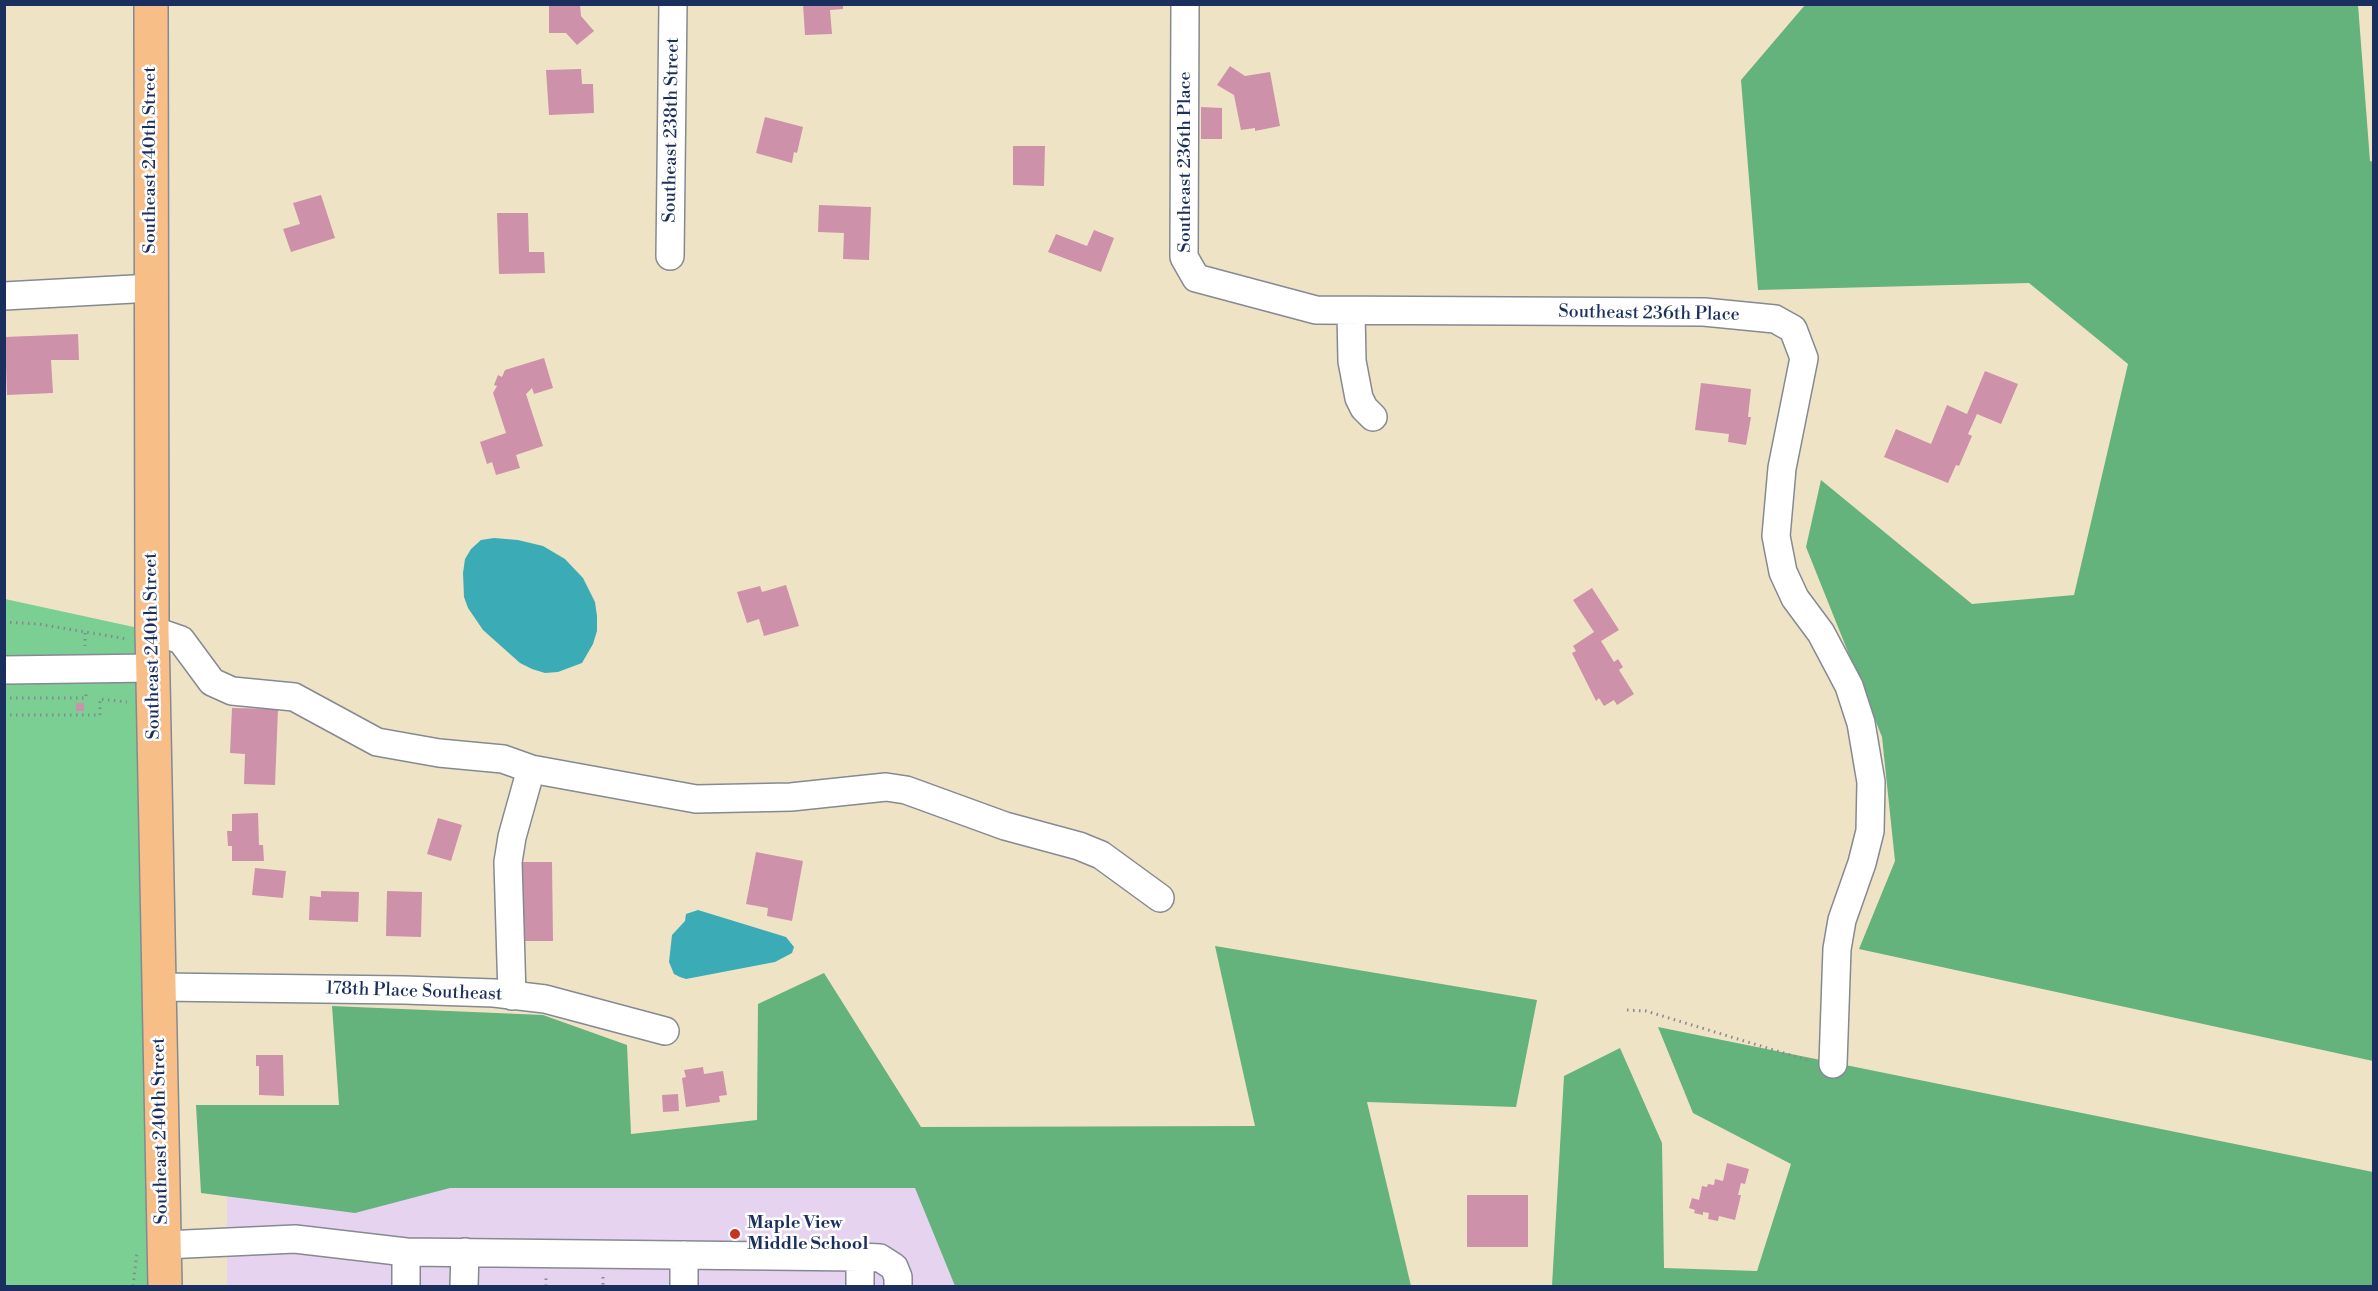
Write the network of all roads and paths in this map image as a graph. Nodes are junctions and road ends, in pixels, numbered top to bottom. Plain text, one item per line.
1 (151, 4) edge
2 (673, 4) edge
3 (1185, 4) edge
4 (670, 256) dead end
5 (152, 288) junction
6 (4, 296) edge
7 (1351, 312) junction
8 (1372, 417) dead end
9 (4, 622) edge
10 (152, 646) junction
11 (4, 670) edge
12 (118, 699) dead end
13 (4, 715) edge
14 (531, 769) junction
15 (1160, 898) dead end
16 (158, 987) junction
17 (512, 996) junction
18 (1627, 1010) dead end
19 (665, 1030) dead end
20 (1833, 1064) joint
21 (164, 1245) junction
22 (406, 1252) junction
23 (465, 1252) junction
24 (684, 1255) junction
25 (860, 1257) junction
26 (165, 1287) edge
27 (406, 1287) edge
28 (464, 1287) edge
29 (684, 1287) edge
30 (860, 1287) edge
31 (898, 1287) edge

1 - 5 main road, Southeast 240th Street
2 - 4 street, Southeast 238th Street
3 - 7 street, Southeast 236th Place
5 - 6 street
5 - 10 main road, Southeast 240th Street
7 - 8 street
7 - 20 street, Southeast 236th Place
9 - 10 path
10 - 11 street
10 - 14 street
10 - 16 main road, Southeast 240th Street
12 - 13 path
14 - 15 street
14 - 17 street
16 - 17 street, 178th Place Southeast
16 - 21 main road, Southeast 240th Street
17 - 19 street, 178th Place Southeast
18 - 20 path
21 - 22 street
21 - 26 main road, Southeast 240th Street
22 - 23 street
22 - 27 street
23 - 24 street
23 - 28 street
24 - 25 street
24 - 29 street
25 - 30 street
25 - 31 street

